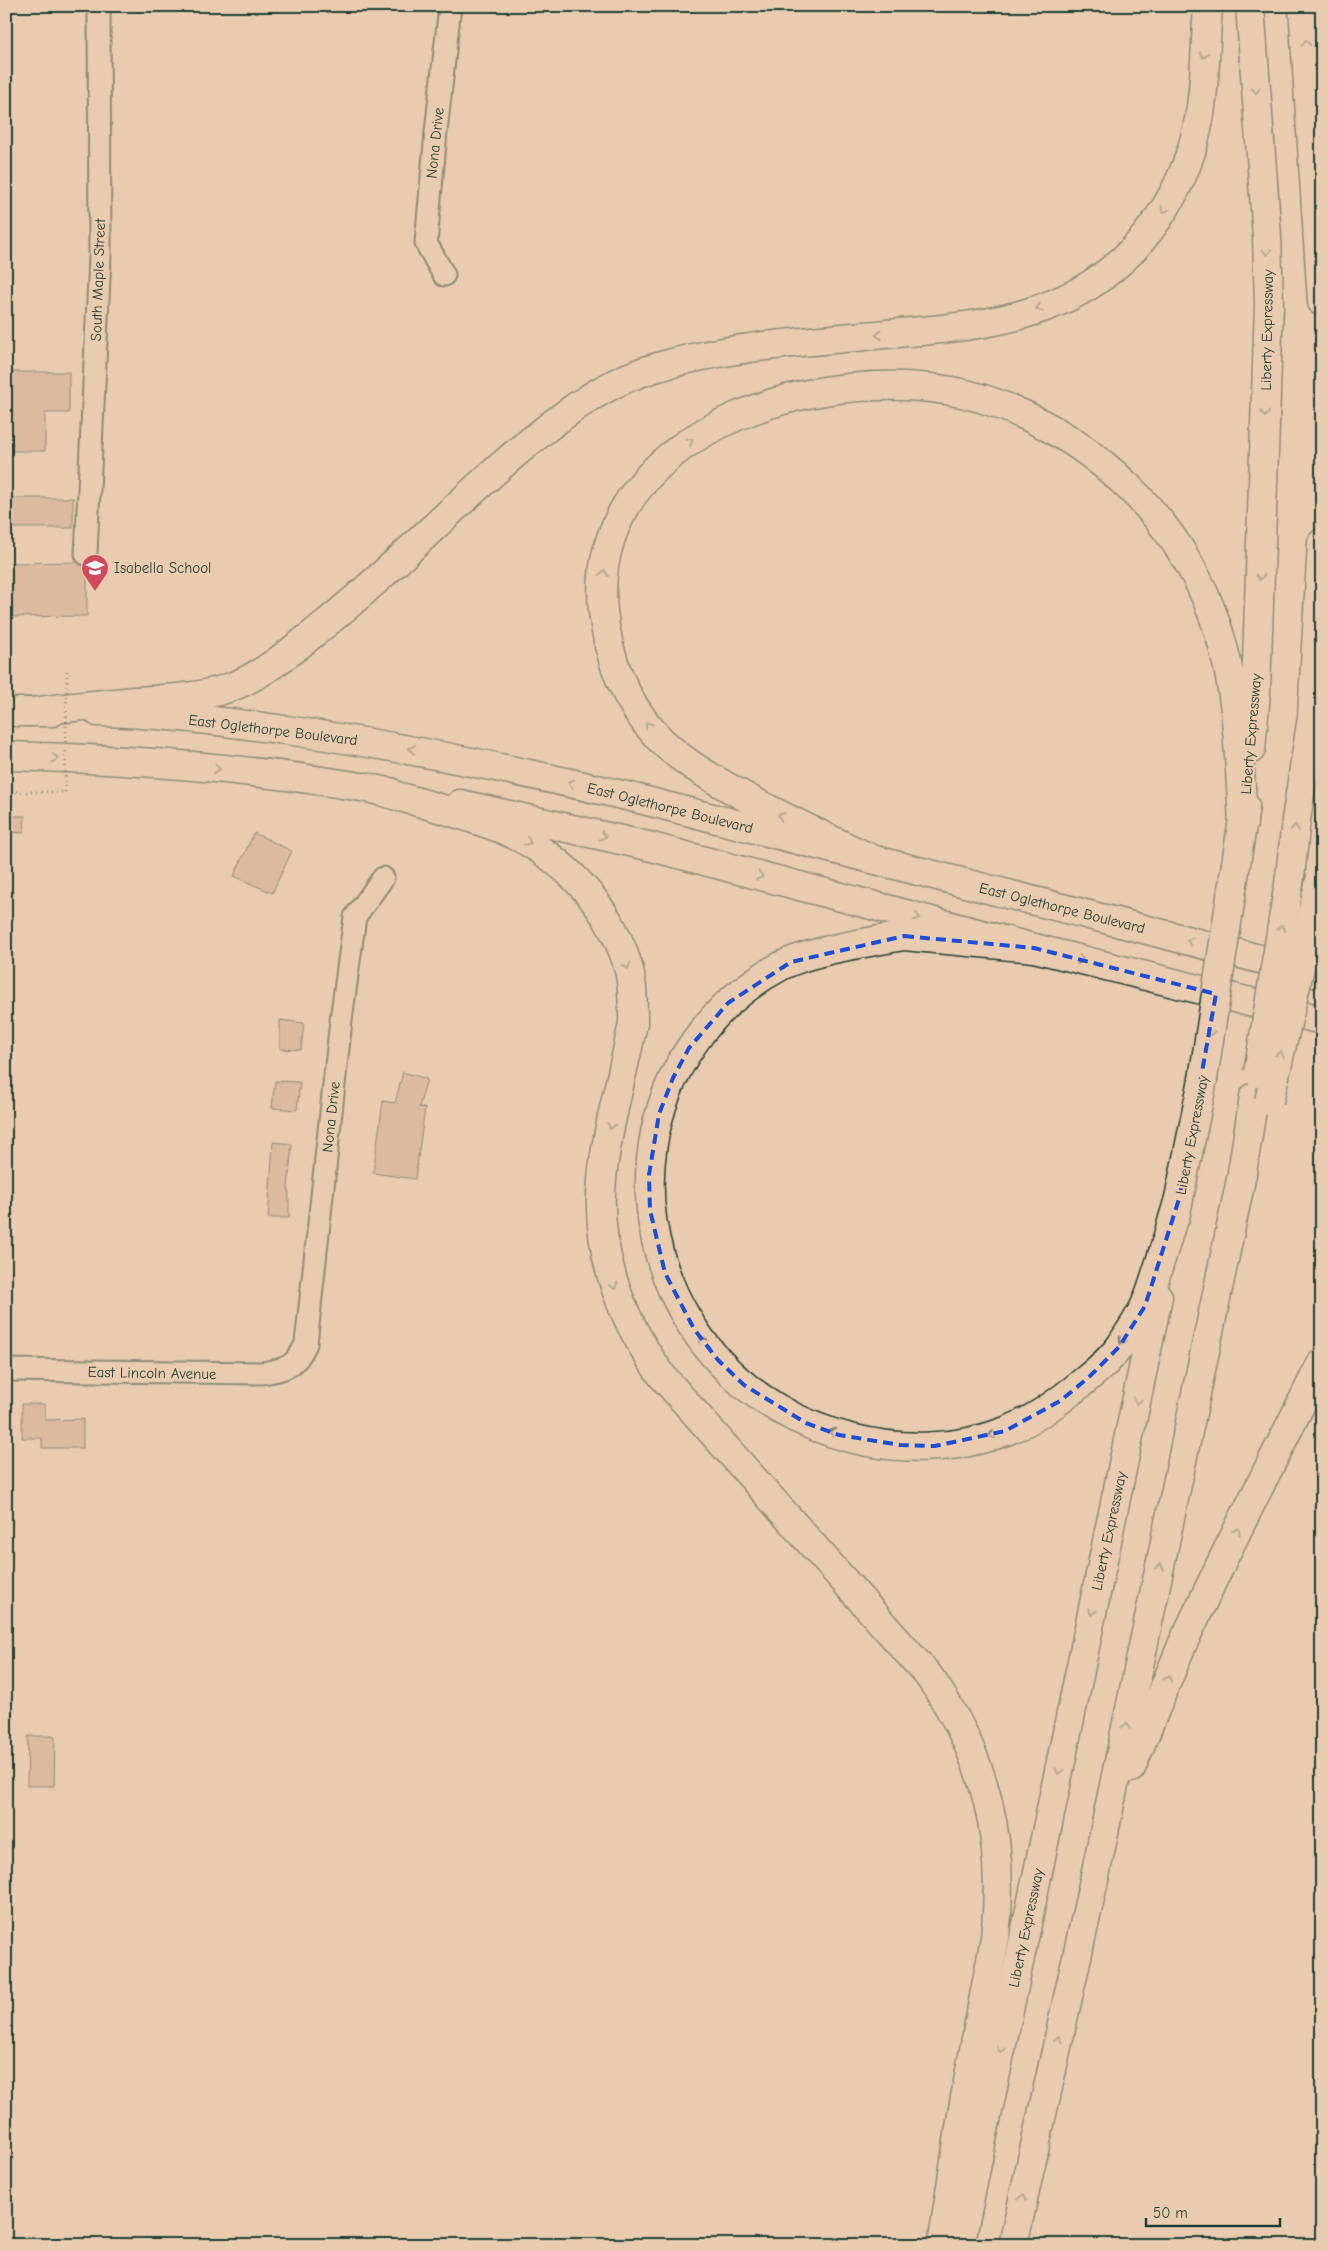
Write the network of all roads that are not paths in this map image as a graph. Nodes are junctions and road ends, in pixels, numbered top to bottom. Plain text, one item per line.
1 (99, 6) edge
2 (450, 6) edge
3 (1208, 6) edge
4 (1250, 6) edge
5 (1303, 6) edge
6 (444, 275) dead end
7 (1322, 302) edge
8 (1322, 544) edge
9 (86, 554) dead end
10 (18, 712) edge
11 (6, 756) edge
12 (366, 787) junction
13 (1243, 824) junction
14 (872, 860) junction
15 (1321, 874) edge
16 (383, 878) dead end
17 (1034, 948) junction
18 (1322, 975) edge
19 (1322, 1020) edge
20 (1262, 1099) junction
21 (1179, 1200) junction
22 (295, 1362) joint
23 (1322, 1362) edge
24 (6, 1370) edge
25 (1096, 1871) junction
26 (942, 2245) edge
27 (960, 2245) edge
28 (1013, 2245) edge

1 - 9 street, South Maple Street
2 - 6 street, Nona Drive
3 -> 10 main road
4 -> 13 main road, Liberty Expressway
7 -> 5 main road
20 -> 8 main road, bridge
14 -> 10 main road, East Oglethorpe Boulevard
11 -> 12 main road
12 -> 17 main road
12 -> 26 main road
14 -> 13 main road
13 -> 21 main road, Liberty Expressway, bridge
18 -> 14 main road, East Oglethorpe Boulevard
20 -> 15 main road, bridge
16 - 22 street, Nona Drive
17 -> 19 main road
21 -> 17 main road
25 -> 20 main road
21 -> 27 main road, Liberty Expressway
22 - 24 street, East Lincoln Avenue
25 -> 23 main road
28 -> 25 main road

